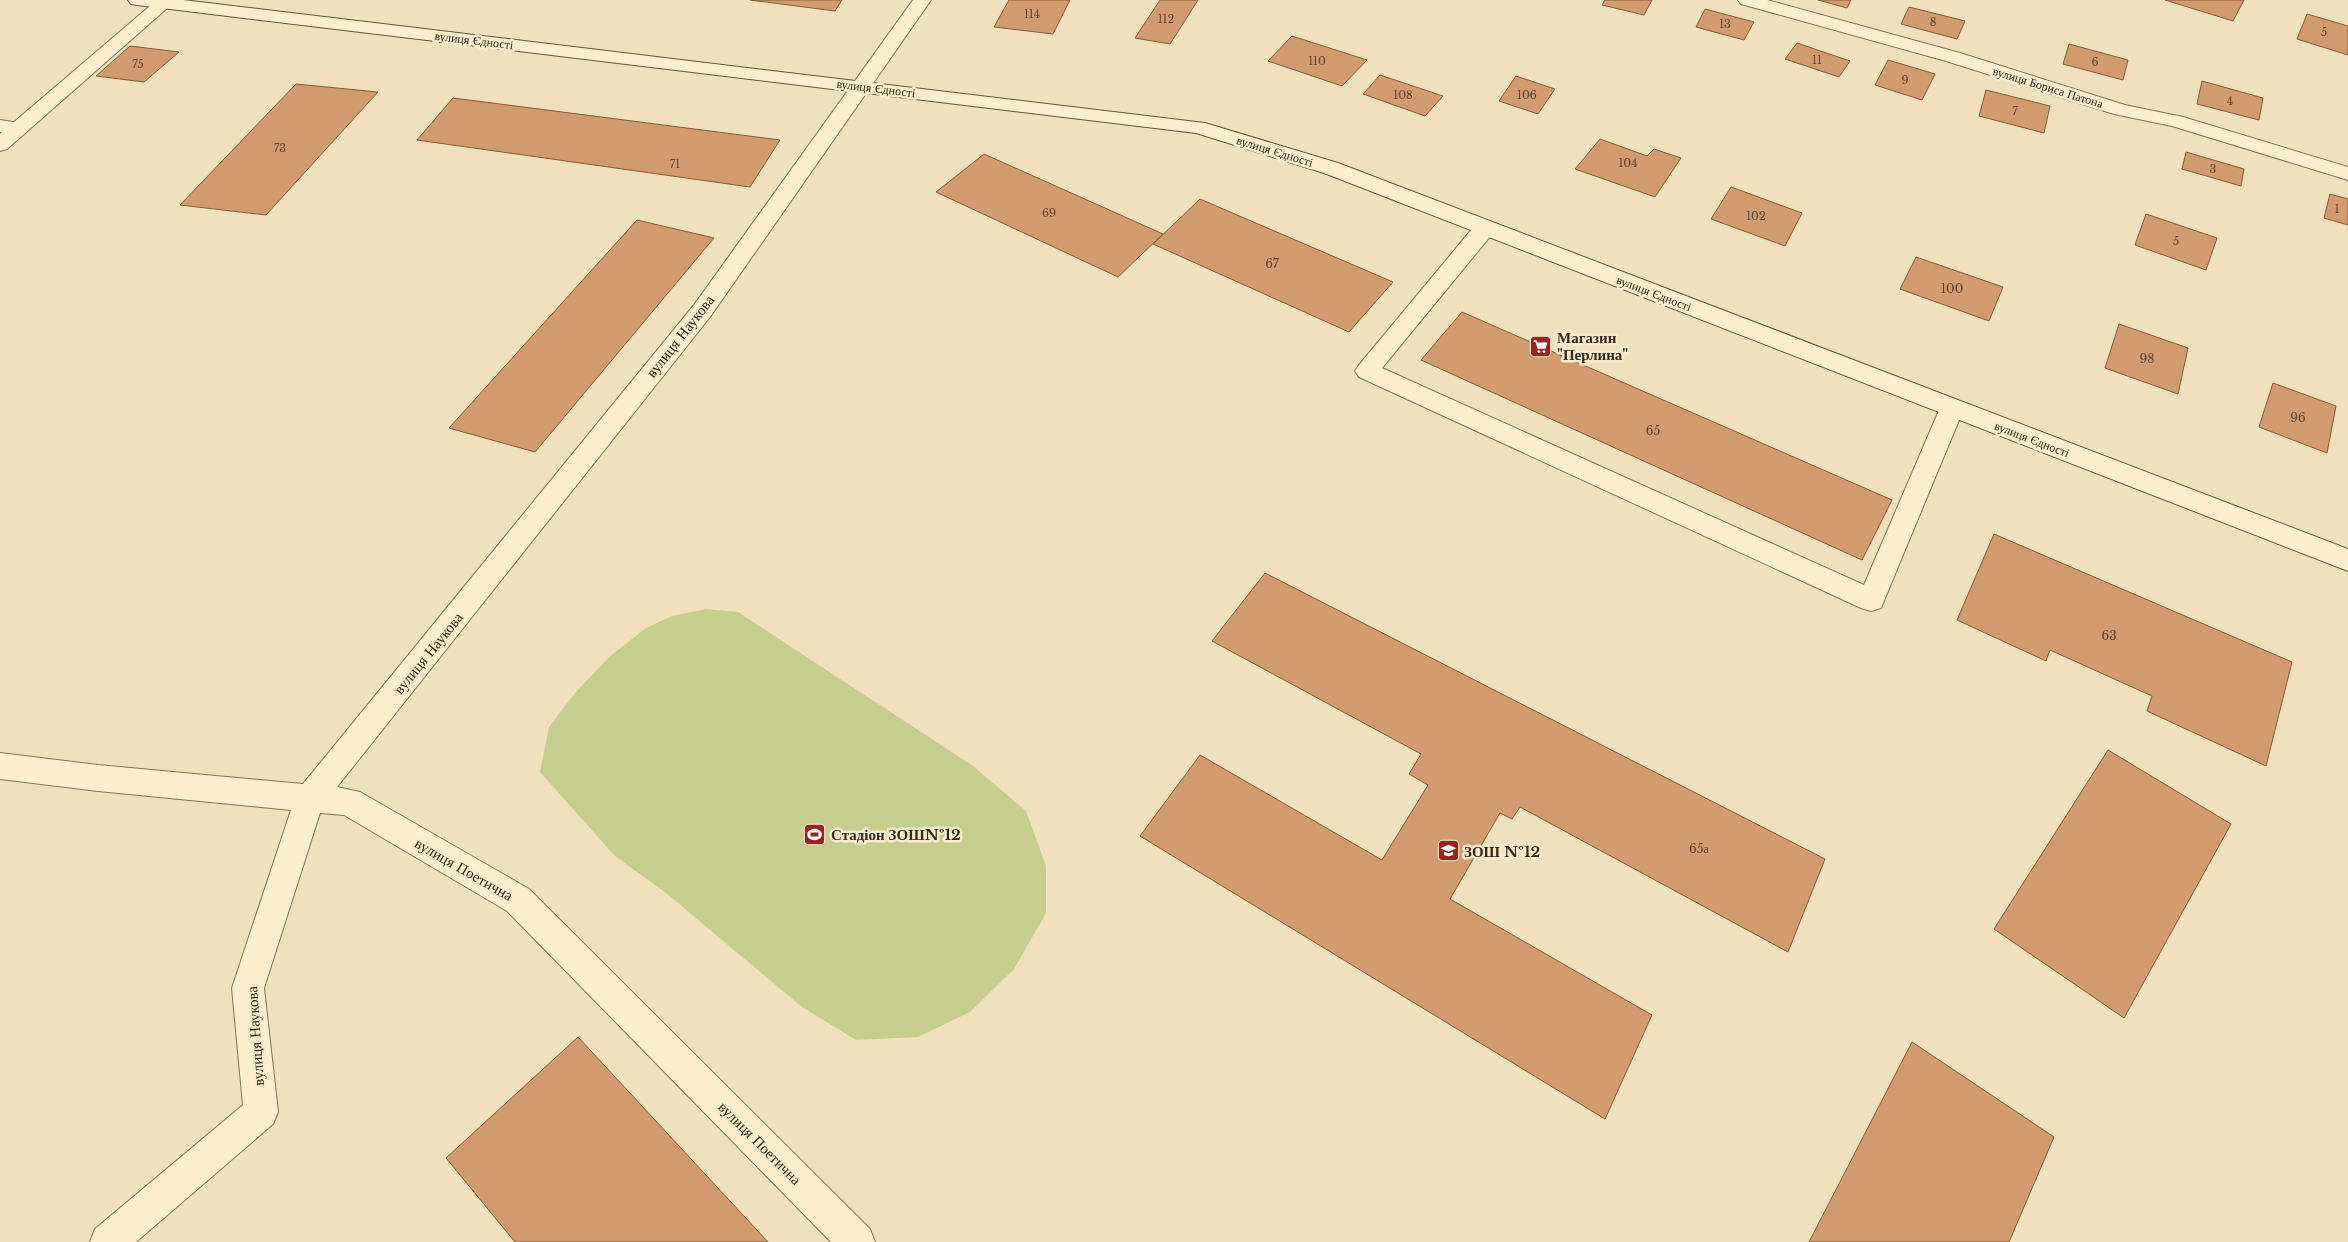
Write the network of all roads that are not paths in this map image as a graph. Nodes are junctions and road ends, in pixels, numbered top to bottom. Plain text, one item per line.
1 (137, 0) edge
2 (922, 0) edge
3 (1747, 0) edge
4 (164, 3) junction
5 (860, 86) junction
6 (10, 127) edge
7 (0, 145) edge
8 (2348, 174) edge
9 (1485, 228) junction
10 (1952, 408) junction
11 (2348, 560) edge
12 (0, 766) edge
13 (310, 798) junction
14 (108, 1242) edge
15 (857, 1242) edge

1 - 4 street, вулиця Єдності
2 - 5 street, вулиця Наукова
3 - 8 street, вулиця Бориса Патона
4 - 5 street, вулиця Єдності
4 - 6 street
5 - 9 street, вулиця Єдності
5 - 13 street, вулиця Наукова
6 - 7 street
9 - 10 street, вулиця Єдності
9 - 10 street
10 - 11 street, вулиця Єдності
12 - 13 street, вулиця Поетична
13 - 14 street, вулиця Наукова
13 - 15 street, вулиця Поетична

